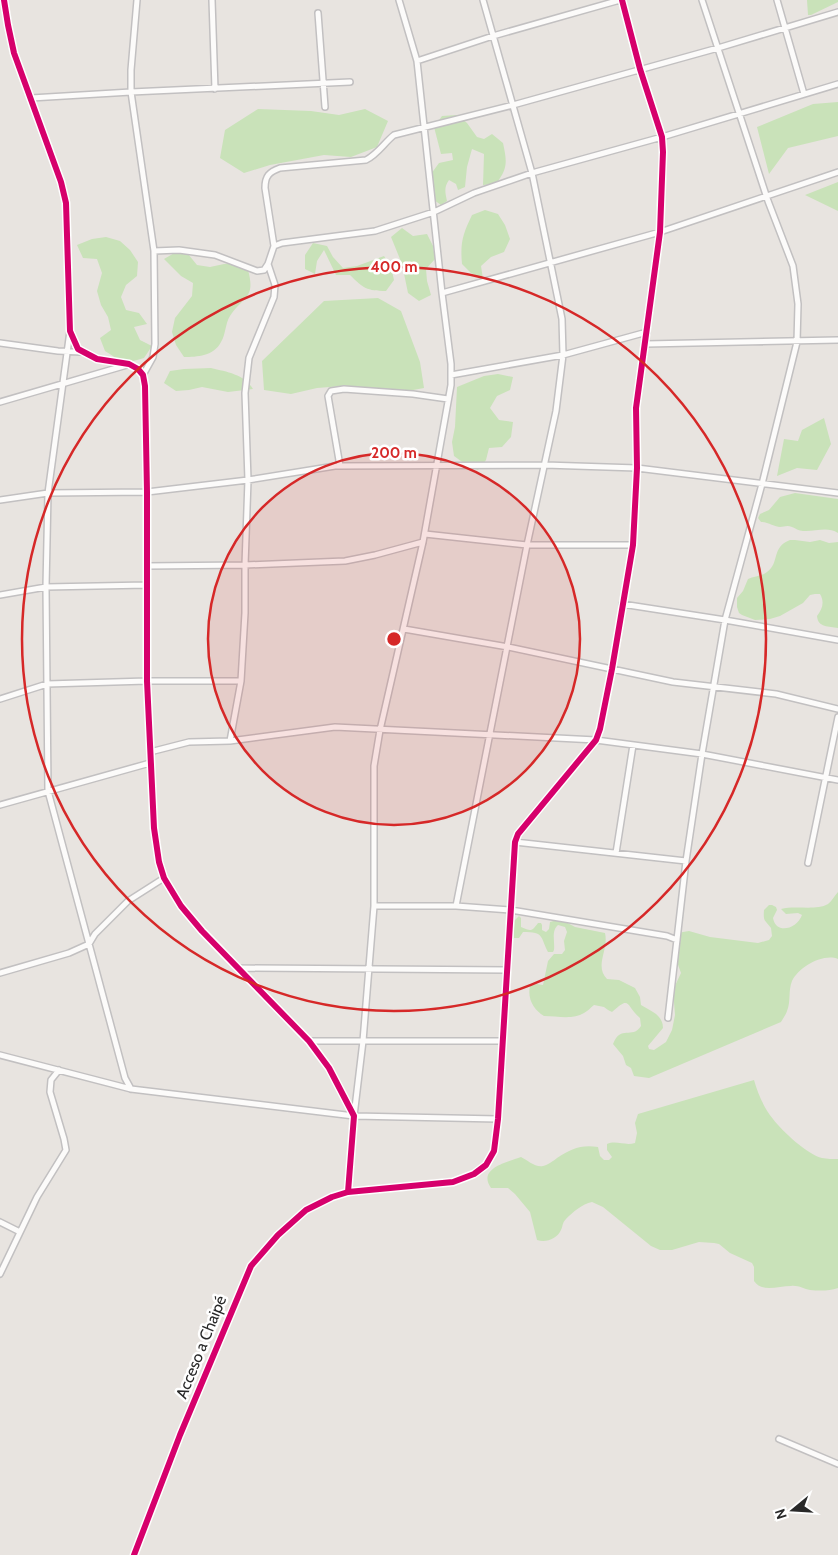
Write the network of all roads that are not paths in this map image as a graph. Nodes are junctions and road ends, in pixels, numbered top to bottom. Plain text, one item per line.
1 (4, 0) edge
2 (137, 0) edge
3 (212, 0) edge
4 (399, 0) edge
5 (483, 0) edge
6 (621, 0) edge
7 (702, 0) edge
8 (777, 0) edge
9 (838, 12) edge
10 (318, 13) dead end
11 (786, 28) junction
12 (492, 36) junction
13 (718, 48) junction
14 (417, 61) junction
15 (640, 69) junction
16 (350, 82) dead end
17 (323, 84) junction
18 (838, 84) edge
19 (215, 89) junction
20 (131, 92) junction
21 (804, 94) junction
22 (30, 98) junction
23 (513, 105) junction
24 (325, 107) dead end
25 (740, 113) junction
26 (424, 126) junction
27 (662, 137) junction
28 (838, 172) edge
29 (532, 173) junction
30 (766, 196) junction
31 (434, 212) junction
32 (660, 232) junction
33 (274, 246) junction
34 (154, 251) junction
35 (268, 264) junction
36 (551, 264) junction
37 (442, 293) junction
38 (70, 331) junction
39 (647, 332) junction
40 (838, 340) edge
41 (798, 342) junction
42 (0, 343) edge
43 (646, 344) junction
44 (67, 352) junction
45 (84, 352) junction
46 (563, 355) junction
47 (129, 364) junction
48 (143, 374) junction
49 (451, 375) junction
50 (63, 384) junction
51 (448, 399) junction
52 (0, 402) edge
53 (545, 465) junction
54 (340, 466) junction
55 (436, 466) junction
56 (638, 468) junction
57 (248, 480) junction
58 (762, 484) junction
59 (147, 492) junction
60 (48, 493) junction
61 (838, 493) edge
62 (0, 500) edge
63 (425, 534) junction
64 (423, 542) junction
65 (527, 545) junction
66 (633, 545) junction
67 (245, 565) junction
68 (147, 566) junction
69 (147, 585) junction
70 (46, 587) junction
71 (0, 595) edge
72 (622, 604) junction
73 (726, 620) junction
74 (404, 629) junction
75 (838, 640) edge
76 (508, 647) junction
77 (612, 669) junction
78 (147, 681) junction
79 (241, 681) junction
80 (47, 684) junction
81 (714, 687) junction
82 (0, 699) edge
83 (838, 709) edge
84 (838, 716) edge
85 (380, 730) junction
86 (491, 735) junction
87 (596, 740) junction
88 (230, 741) junction
89 (633, 745) junction
90 (150, 752) junction
91 (702, 754) junction
92 (150, 763) junction
93 (826, 778) junction
94 (838, 780) edge
95 (48, 792) junction
96 (0, 805) edge
97 (515, 842) junction
98 (616, 853) junction
99 (686, 861) junction
100 (808, 864) dead end
101 (164, 878) junction
102 (374, 906) junction
103 (456, 906) junction
104 (511, 910) junction
105 (677, 940) junction
106 (89, 944) junction
107 (239, 968) junction
108 (369, 970) junction
109 (507, 970) junction
110 (0, 973) edge
111 (668, 1018) dead end
112 (310, 1041) junction
113 (363, 1041) junction
114 (502, 1041) junction
115 (0, 1055) edge
116 (59, 1070) junction
117 (131, 1089) junction
118 (354, 1116) junction
119 (498, 1119) junction
120 (348, 1192) junction
121 (0, 1222) edge
122 (20, 1232) junction
123 (0, 1274) edge
124 (779, 1439) dead end
125 (838, 1464) edge
126 (134, 1555) edge

1 - 22 street
2 - 20 street
3 - 19 street
4 - 14 street
5 - 12 street
6 - 12 street
6 - 15 street
7 - 13 street
8 - 11 street
9 - 11 street
10 - 17 street
11 - 13 street
11 - 21 street
12 - 14 street
12 - 23 street
13 - 15 street
13 - 25 street
14 - 26 street
15 - 23 street
15 - 27 street
16 - 17 street
17 - 19 street
17 - 24 street
18 - 21 street
19 - 20 street
20 - 22 street
20 - 34 street
21 - 25 street
22 - 38 street
23 - 26 street
23 - 29 street
25 - 27 street
25 - 30 street
26 - 31 street
26 - 33 street
27 - 29 street
27 - 32 street
28 - 30 street
29 - 31 street
29 - 36 street
30 - 32 street
30 - 41 street
31 - 33 street
31 - 37 street
32 - 36 street
32 - 39 street
33 - 35 street
34 - 35 street
34 - 48 street
35 - 57 street
36 - 37 street
36 - 46 street
37 - 49 street
38 - 44 street
38 - 45 street
39 - 43 street
39 - 46 street
40 - 41 street
41 - 43 street
41 - 58 street
42 - 44 street
43 - 56 street
44 - 45 street
44 - 50 street
45 - 47 street
46 - 49 street
46 - 53 street
47 - 48 street
47 - 50 street
48 - 59 street
49 - 51 street
50 - 52 street
50 - 60 street
51 - 54 street
51 - 55 street
53 - 55 street
53 - 56 street
53 - 65 street
54 - 55 street
54 - 57 street
55 - 63 street
56 - 58 street
56 - 66 street
57 - 59 street
57 - 67 street
58 - 61 street
58 - 73 street
59 - 60 street
59 - 68 street
60 - 62 street
60 - 70 street
63 - 64 street
63 - 65 street
64 - 67 street
64 - 74 street
65 - 66 street
65 - 76 street
66 - 72 street
67 - 68 street
67 - 79 street
68 - 69 street
69 - 70 street
69 - 78 street
70 - 71 street
70 - 80 street
72 - 73 street
72 - 77 street
73 - 75 street
73 - 81 street
74 - 76 street
74 - 85 street
76 - 77 street
76 - 86 street
77 - 81 street
77 - 87 street
78 - 79 street
78 - 80 street
78 - 90 street
79 - 88 street
80 - 82 street
80 - 95 street
81 - 83 street
81 - 91 street
84 - 93 street
85 - 86 street
85 - 88 street
85 - 102 street
86 - 87 street
86 - 103 street
87 - 89 street
87 - 97 street
88 - 90 street
89 - 91 street
89 - 98 street
90 - 92 street
91 - 93 street
91 - 99 street
92 - 95 street
92 - 101 street
93 - 94 street
93 - 100 street
95 - 96 street
95 - 106 street
97 - 98 street
97 - 104 street, Acceso a Chaipé
98 - 99 street
99 - 105 street
101 - 106 street
101 - 107 street
102 - 103 street
102 - 108 street
103 - 104 street
104 - 105 street
104 - 109 street, Acceso a Chaipé
105 - 111 street
106 - 110 street
106 - 117 street
107 - 108 street
107 - 112 street
108 - 109 street
108 - 113 street
109 - 114 street, Acceso a Chaipé
112 - 113 street
112 - 118 street
113 - 114 street
113 - 118 street
114 - 119 street, Acceso a Chaipé
115 - 116 street
116 - 117 street
116 - 122 street
117 - 118 street
118 - 119 street
118 - 120 street
119 - 120 street, Acceso a Chaipé
120 - 126 street, Acceso a Chaipé
121 - 122 street
122 - 123 street
124 - 125 street

